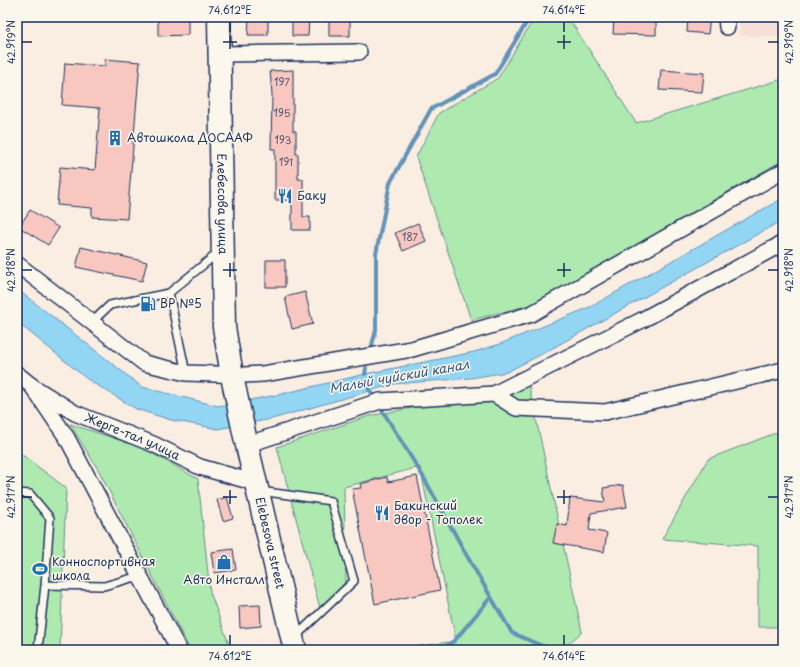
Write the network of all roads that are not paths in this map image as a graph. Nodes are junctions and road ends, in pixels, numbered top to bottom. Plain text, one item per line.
1 (219, 17) edge
2 (359, 52) dead end
3 (220, 54) junction
4 (783, 171) edge
5 (783, 243) edge
6 (223, 249) junction
7 (17, 264) edge
8 (169, 293) junction
9 (92, 322) junction
10 (783, 370) edge
11 (186, 373) junction
12 (17, 374) edge
13 (232, 378) junction
14 (32, 386) junction
15 (494, 394) junction
16 (246, 440) junction
17 (257, 487) junction
18 (17, 493) edge
19 (139, 576) junction
20 (45, 585) junction
21 (294, 644) edge
22 (38, 650) edge
23 (179, 650) edge

1 - 3 main road, Елебесова улица
2 - 3 street
3 - 6 main road, Елебесова улица
4 - 13 street
5 - 15 street
6 - 8 lane
6 - 13 main road, Елебесова улица
7 - 9 street
8 - 9 lane
8 - 11 lane
9 - 11 street
10 - 15 street
11 - 13 street
12 - 14 street, Жерге-тал улица
13 - 16 main road, Елебесова улица
14 - 17 street, Жерге-тал улица
14 - 19 street
15 - 16 street
16 - 17 main road, Elebesova street
17 - 21 main road, Elebesova street
17 - 21 lane
18 - 20 lane
19 - 20 lane
19 - 23 street
20 - 22 lane

